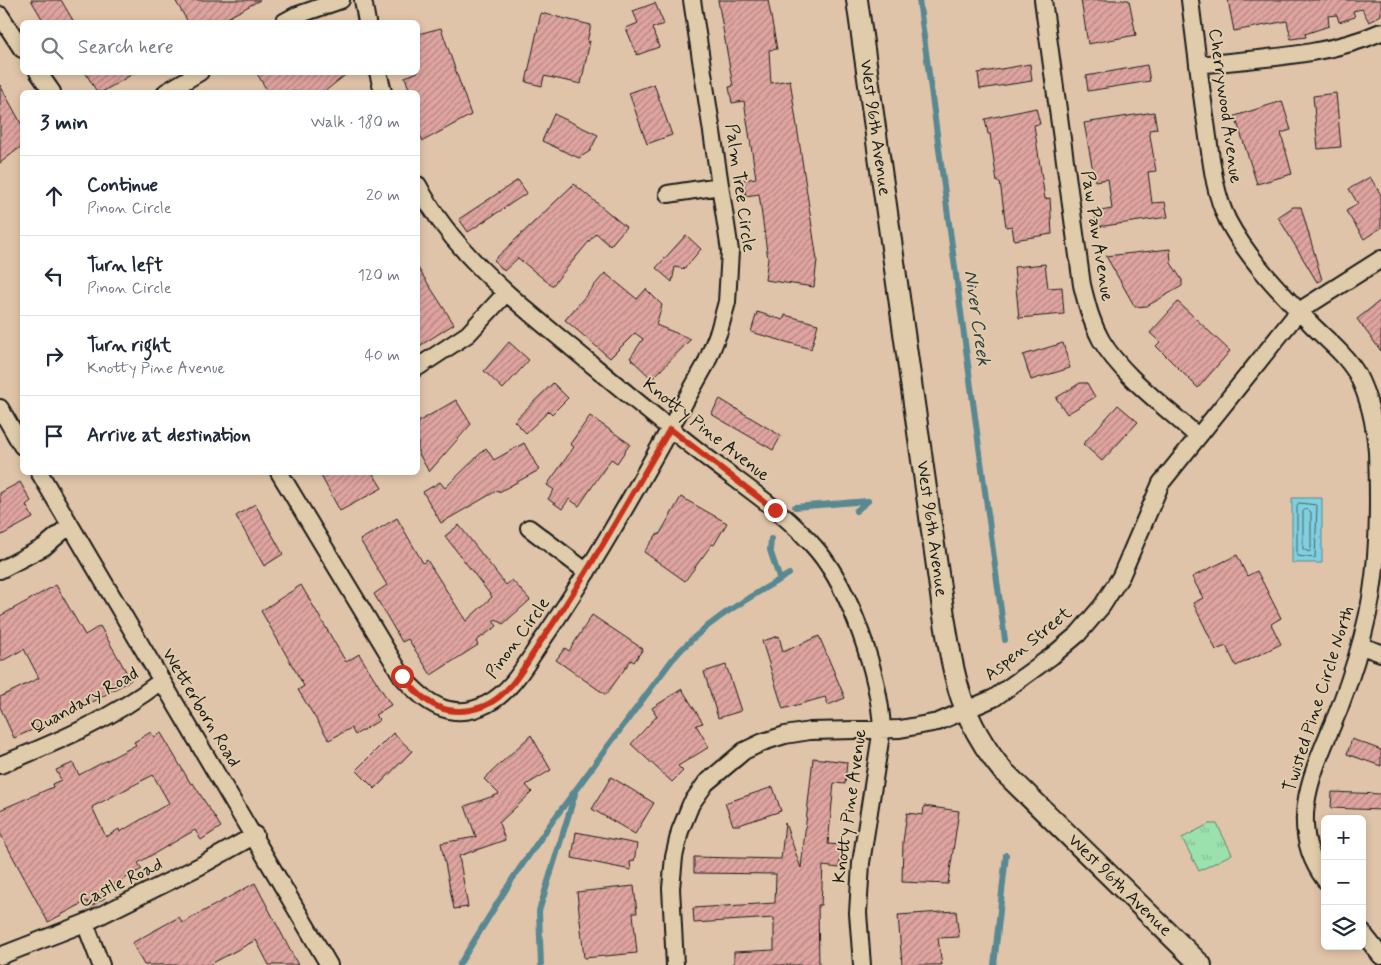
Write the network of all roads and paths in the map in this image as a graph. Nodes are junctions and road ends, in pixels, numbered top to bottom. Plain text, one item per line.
1 (340, 0) edge
2 (363, 0) edge
3 (692, 0) edge
4 (857, 0) edge
5 (1043, 0) edge
6 (1190, 0) edge
7 (0, 15) edge
8 (288, 20) edge
9 (367, 20) edge
10 (1381, 32) edge
11 (20, 46) edge
12 (1198, 65) junction
13 (40, 75) edge
14 (195, 75) edge
15 (379, 75) edge
16 (51, 90) edge
17 (169, 90) edge
18 (382, 90) edge
19 (720, 186) junction
20 (420, 188) edge
21 (668, 194) dead end
22 (1381, 259) edge
23 (506, 293) junction
24 (1299, 311) junction
25 (420, 366) edge
26 (0, 408) edge
27 (670, 429) junction
28 (1197, 436) junction
29 (20, 443) edge
30 (41, 475) edge
31 (281, 475) edge
32 (70, 525) junction
33 (528, 528) dead end
34 (0, 570) edge
35 (587, 572) junction
36 (1361, 646) junction
37 (1381, 653) edge
38 (161, 681) junction
39 (965, 710) junction
40 (882, 728) junction
41 (0, 766) edge
42 (255, 835) junction
43 (1321, 873) edge
44 (85, 923) junction
45 (1366, 937) edge
46 (0, 956) edge
47 (1381, 956) edge
48 (101, 965) edge
49 (329, 965) edge
50 (675, 965) edge
51 (862, 965) edge
52 (1201, 965) edge

1 - 8 street
2 - 9 street
3 - 19 street, Palm Tree Circle
4 - 39 street, West 96th Avenue
5 - 28 street, Paw Paw Avenue
6 - 12 street, Cherrywood Avenue
7 - 11 street
10 - 12 street
12 - 24 street, Cherrywood Avenue
13 - 16 street
14 - 17 street
15 - 18 street
19 - 21 street
19 - 27 street, Palm Tree Circle
20 - 23 street, Knotty Pine Avenue
22 - 24 street, Aspen Street
23 - 25 street
23 - 27 street, Knotty Pine Avenue
24 - 28 street, Aspen Street
24 - 36 street, Twisted Pine Circle North
26 - 29 street
27 - 35 street, Pinon Circle
27 - 40 street, Knotty Pine Avenue
28 - 39 street, Aspen Street
30 - 32 street, Wetterborn Road
31 - 35 street, Pinon Circle
32 - 34 street
32 - 38 street, Wetterborn Road
33 - 35 street
36 - 37 street
36 - 43 street, Twisted Pine Circle North
38 - 41 street, Quandary Road
38 - 42 street, Wetterborn Road
39 - 40 street, Aspen Street
39 - 52 street, West 96th Avenue
40 - 50 street, Aspen Street
40 - 51 street, Knotty Pine Avenue
42 - 44 street, Castle Road
42 - 49 street, Wetterborn Road
44 - 46 street, Castle Road
44 - 48 street
45 - 47 street

